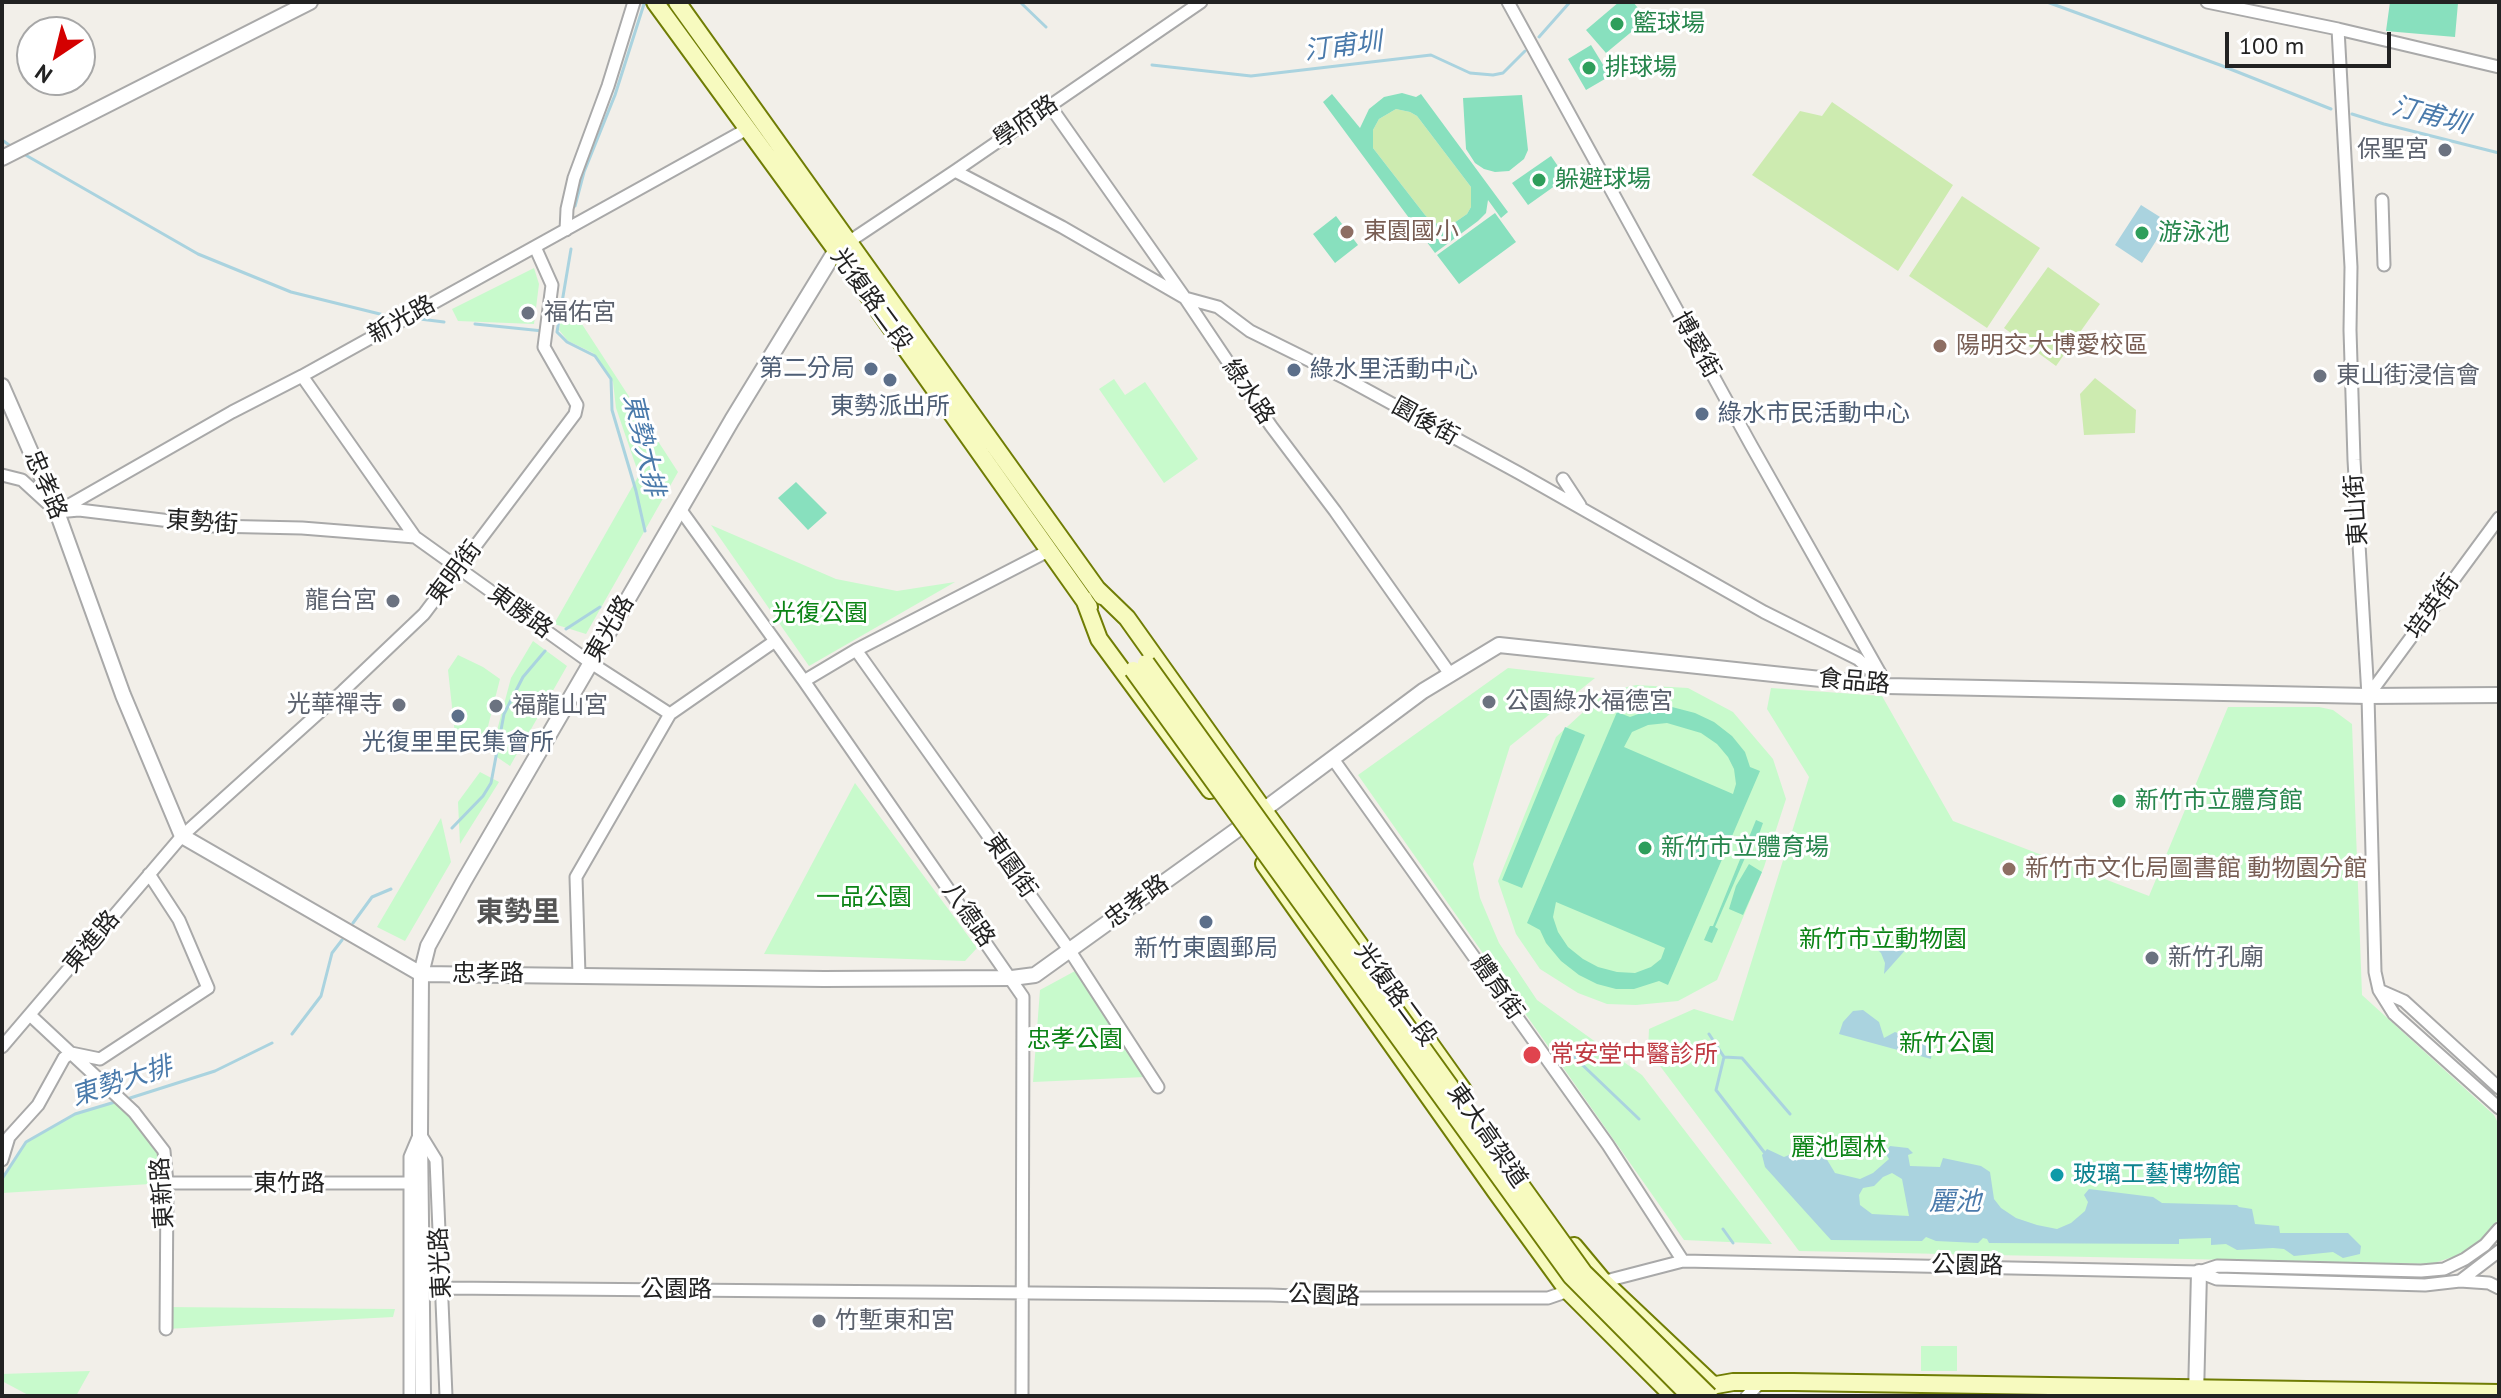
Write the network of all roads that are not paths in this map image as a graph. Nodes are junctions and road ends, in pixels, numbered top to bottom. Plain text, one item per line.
1 (310, 2) edge
2 (634, 2) edge
3 (656, 2) edge
4 (677, 2) edge
5 (1201, 2) edge
6 (1508, 2) edge
7 (2207, 2) edge
8 (2338, 29) junction
9 (2499, 67) edge
10 (1050, 106) junction
11 (747, 129) junction
12 (6, 156) edge
13 (955, 171) junction
14 (2382, 200) dead end
15 (566, 230) junction
16 (843, 245) junction
17 (535, 247) junction
18 (2384, 265) dead end
19 (1185, 298) junction
20 (302, 376) junction
21 (2, 386) edge
22 (2, 475) edge
23 (1563, 479) dead end
24 (680, 509) junction
25 (1583, 509) junction
26 (57, 512) junction
27 (2499, 518) edge
28 (415, 537) junction
29 (1048, 551) junction
30 (460, 569) junction
31 (1090, 594) junction
32 (775, 641) junction
33 (856, 650) junction
34 (591, 663) junction
35 (1140, 666) junction
36 (1450, 674) junction
37 (804, 681) junction
38 (1887, 686) junction
39 (2499, 695) edge
40 (2368, 696) junction
41 (670, 714) junction
42 (1333, 759) junction
43 (1263, 810) junction
44 (1238, 829) junction
45 (182, 836) junction
46 (149, 874) junction
47 (1070, 951) junction
48 (421, 974) junction
49 (579, 975) junction
50 (1012, 978) junction
51 (2379, 990) junction
52 (30, 1015) junction
53 (2, 1047) edge
54 (71, 1053) junction
55 (1158, 1087) dead end
56 (2499, 1088) edge
57 (2499, 1108) edge
58 (420, 1134) junction
59 (2, 1160) edge
60 (1517, 1178) junction
61 (167, 1183) junction
62 (410, 1183) junction
63 (2499, 1229) edge
64 (2499, 1251) edge
65 (1683, 1261) junction
66 (2199, 1272) junction
67 (2460, 1281) junction
68 (1604, 1282) junction
69 (443, 1288) junction
70 (2499, 1288) edge
71 (1568, 1291) junction
72 (1023, 1294) junction
73 (166, 1329) dead end
74 (1761, 1382) junction
75 (2322, 1393) edge
76 (2499, 1393) edge
77 (1670, 1394) edge
78 (1715, 1394) edge
79 (2196, 1394) edge
80 (410, 1396) edge
81 (423, 1396) edge
82 (446, 1396) edge
83 (1022, 1396) edge
84 (1690, 1396) edge
85 (1747, 1396) edge

1 - 12 street
2 - 15 street
3 - 11 main road, 光復路二段
4 - 16 main road, 光復路二段
5 - 10 street, 學府路
6 - 38 street, 博愛街
7 - 8 street
8 - 9 street
8 - 40 street, 東山街
10 - 13 street, 學府路
10 - 19 street, 綠水路
11 - 15 street, 新光路
11 - 16 main road, 光復路二段
13 - 16 street, 學府路
13 - 19 street, 園後街
14 - 18 street
15 - 17 street, 新光路
16 - 24 street, 東光路
16 - 29 main road, 光復路二段
16 - 31 main road, 光復路二段
17 - 20 street, 新光路
17 - 30 street, 東明街
19 - 25 street, 園後街
19 - 36 street, 綠水路
20 - 26 street, 新光路
20 - 28 street, 東勝路
21 - 26 street, 忠孝路
22 - 26 street
23 - 25 street
24 - 32 street, 八德路
24 - 34 street, 東光路
25 - 38 street, 園後街
26 - 28 street, 東勢街
26 - 45 street, 忠孝路
27 - 40 street, 培英街
28 - 30 street, 東勝路
29 - 31 main road, 光復路二段
29 - 33 street
30 - 34 street, 東勝路
30 - 45 street, 東明街
31 - 35 main road, 光復路二段
31 - 43 main road, 光復路二段
31 - 44 main road, 光復路二段
32 - 37 street, 八德路
32 - 41 street
33 - 37 street
33 - 47 street, 東園街
34 - 41 street, 東勝路
34 - 48 street, 東光路
35 - 60 main road, 東大高架道, bridge
35 - 84 main road, 東大高架道, bridge
36 - 38 street, 食品路
36 - 42 street, 食品路
37 - 50 street, 八德路
38 - 40 street, 食品路
39 - 40 street, 食品路
40 - 51 street, 東山街
41 - 49 street
42 - 43 street, 食品路
42 - 65 street, 體育街
43 - 44 street, 忠孝路
43 - 60 main road, bridge
43 - 68 main road, 光復路二段
44 - 47 street, 忠孝路
44 - 71 main road, 光復路二段
45 - 46 street, 東進路
45 - 48 street, 忠孝路
46 - 52 street, 東進路
46 - 54 street
47 - 50 street, 忠孝路
47 - 55 street, 東園街
48 - 49 street, 忠孝路
48 - 58 street, 東光路
49 - 50 street, 忠孝路
50 - 72 street, 八德路
51 - 56 street
51 - 57 street
52 - 53 street, 東進路
52 - 54 street, 東新路
54 - 59 street
54 - 61 street, 東新路
58 - 62 street, 東光路
58 - 69 street, 東光路
58 - 81 street
60 - 78 main road, 東大高架道, bridge
61 - 62 street, 東竹路
61 - 73 street, 東新路
62 - 80 street, 東光路
63 - 66 street, 公園路
64 - 67 street
65 - 66 street, 公園路
65 - 68 street, 公園路
66 - 67 street, 公園路
66 - 79 street
67 - 70 street, 公園路
68 - 71 street, 公園路
68 - 78 main road, 光復路二段
69 - 72 street, 公園路
69 - 82 street, 東光路
71 - 72 street, 公園路
71 - 77 main road, 光復路二段
72 - 83 street, 八德路
74 - 78 main road
74 - 79 main road
74 - 85 street
75 - 76 main road
75 - 79 main road
77 - 78 main road, 光復路二段

